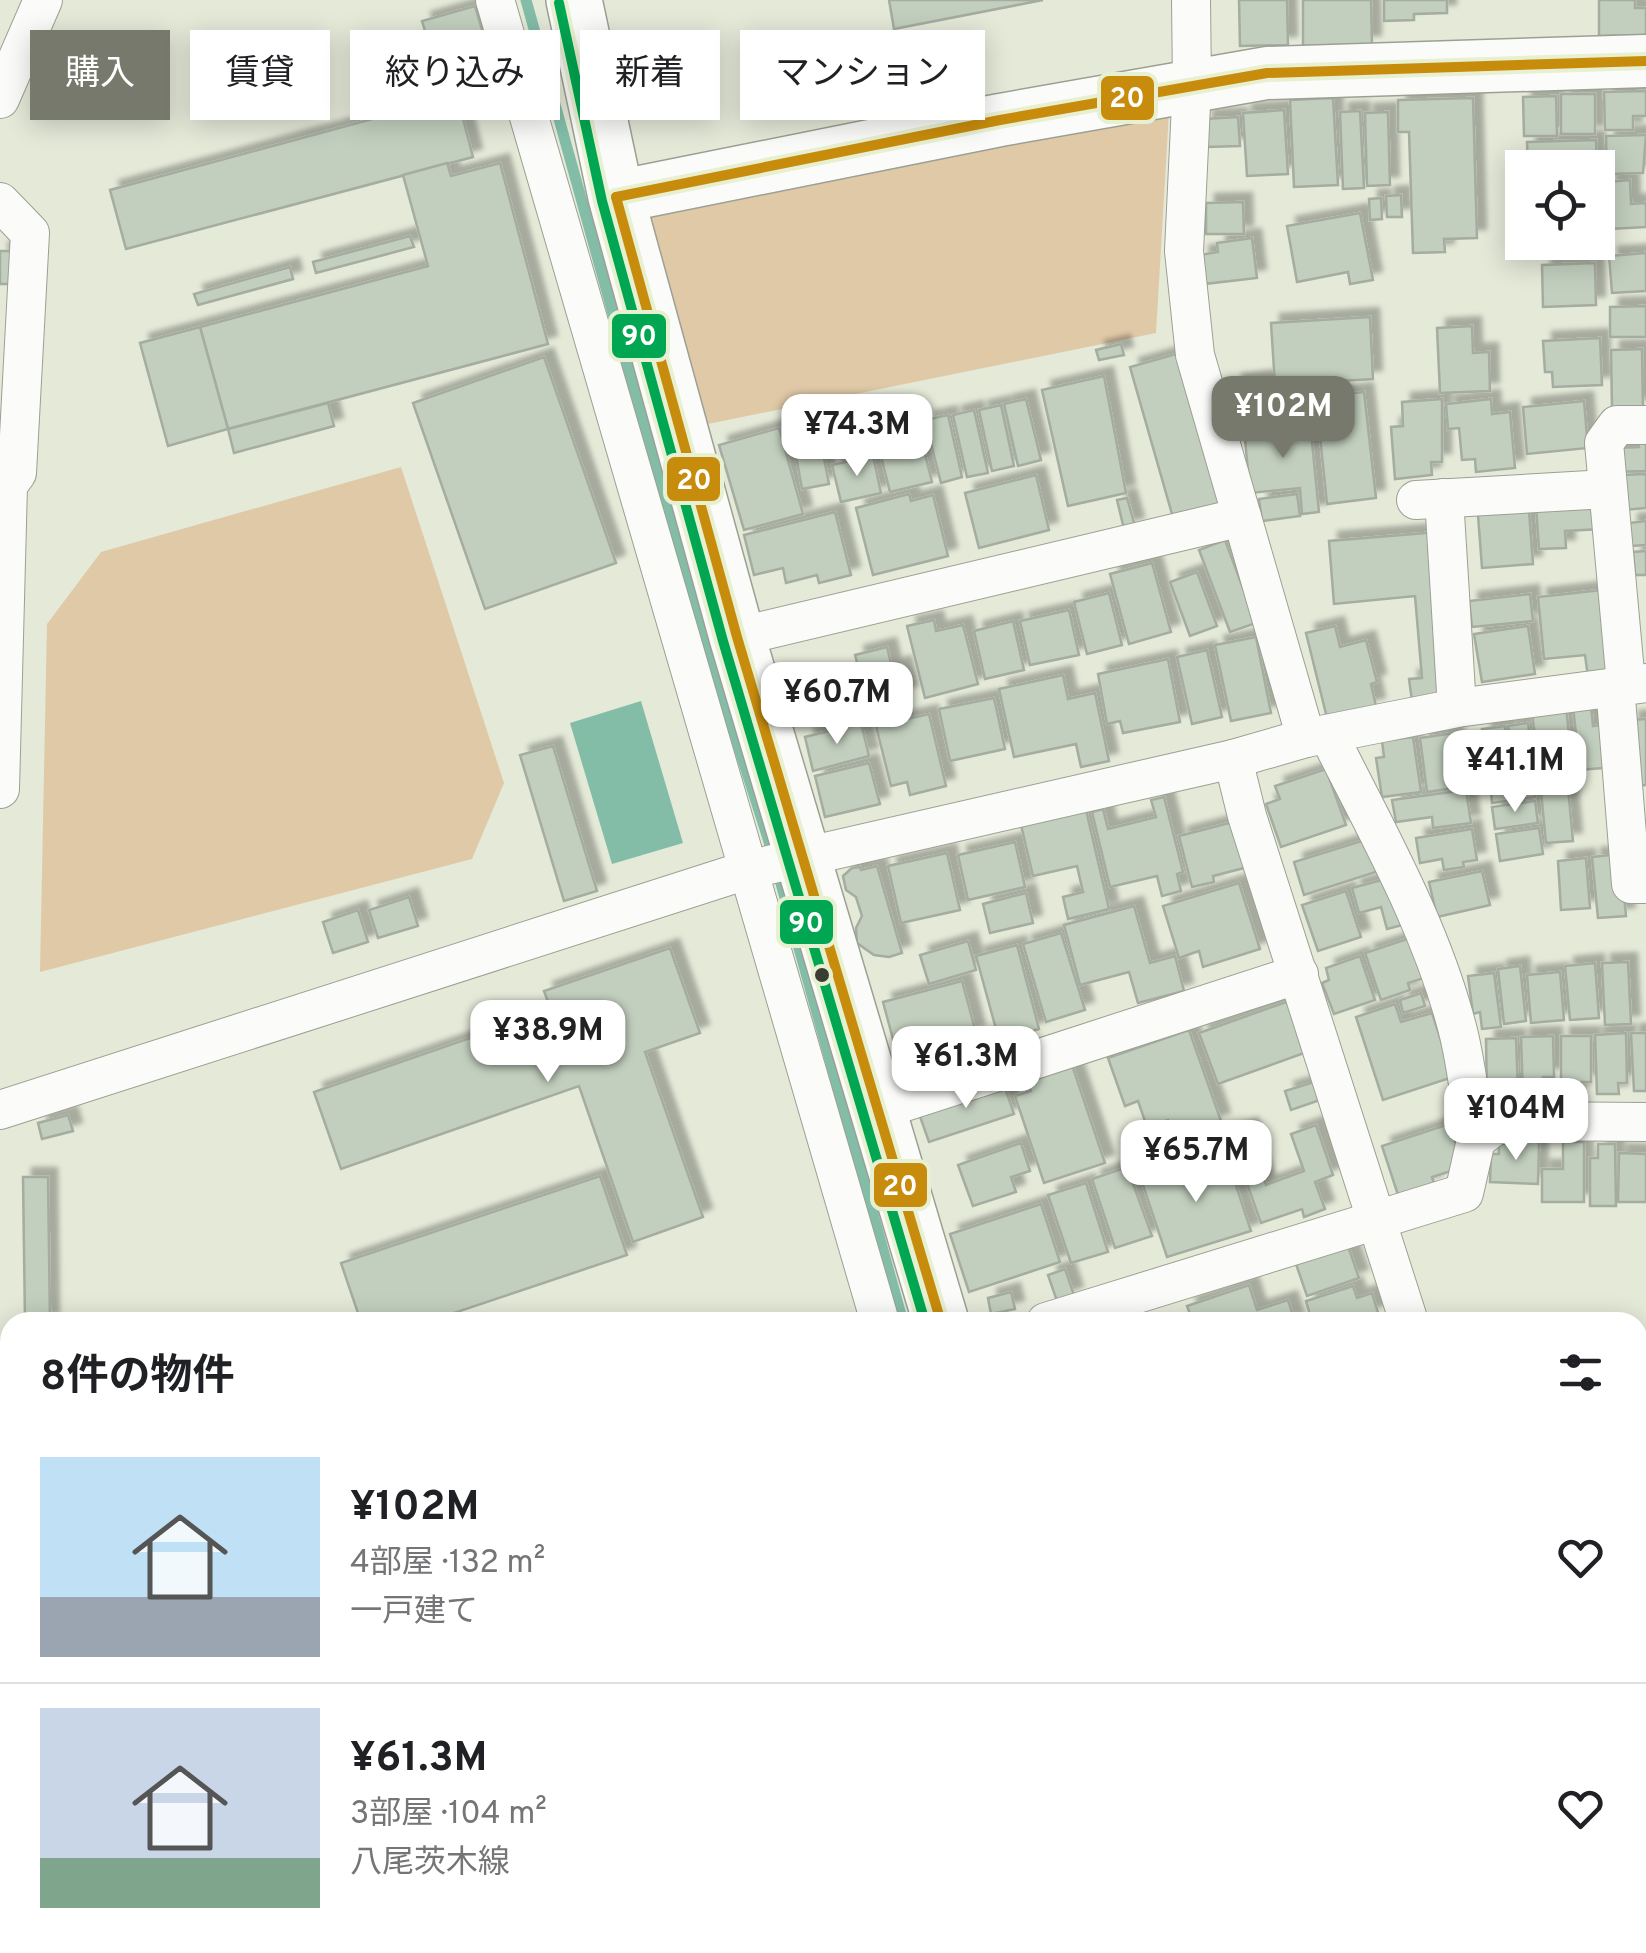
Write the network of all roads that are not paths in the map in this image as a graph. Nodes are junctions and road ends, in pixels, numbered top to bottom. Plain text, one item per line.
1 (44, 0) edge
2 (496, 0) edge
3 (574, 0) edge
4 (1191, 0) edge
5 (1646, 61) edge
6 (1192, 84) junction
7 (0, 99) edge
8 (616, 198) junction
9 (0, 202) edge
10 (12, 354) edge
11 (1646, 425) edge
12 (4, 484) edge
13 (1606, 489) junction
14 (1242, 518) junction
15 (1, 631) edge
16 (738, 637) junction
17 (1629, 684) edge
18 (1457, 708) junction
19 (1317, 736) junction
20 (1233, 759) junction
21 (0, 789) edge
22 (802, 857) junction
23 (747, 870) junction
24 (1646, 884) edge
25 (1299, 974) junction
26 (0, 1110) edge
27 (880, 1110) junction
28 (1646, 1122) edge
29 (1476, 1140) junction
30 (1377, 1221) junction
31 (877, 1312) edge
32 (938, 1312) edge
33 (1079, 1312) edge
34 (1406, 1312) edge

1 - 7 street
2 - 23 street
3 - 8 main road
4 - 6 street
5 - 6 street
6 - 8 street
6 - 14 street
8 - 16 main road
9 - 10 street
10 - 12 street
11 - 13 street
12 - 15 street
13 - 17 street
13 - 18 street
14 - 16 street
14 - 19 street
15 - 21 street
16 - 22 main road
17 - 18 street
17 - 24 street
18 - 19 street
19 - 20 street
19 - 29 street
20 - 22 street
20 - 25 street
22 - 23 street
22 - 27 main road
23 - 26 street
23 - 31 street
25 - 27 street
25 - 30 street
27 - 32 main road
28 - 29 street
29 - 30 street
30 - 33 street
30 - 34 street

